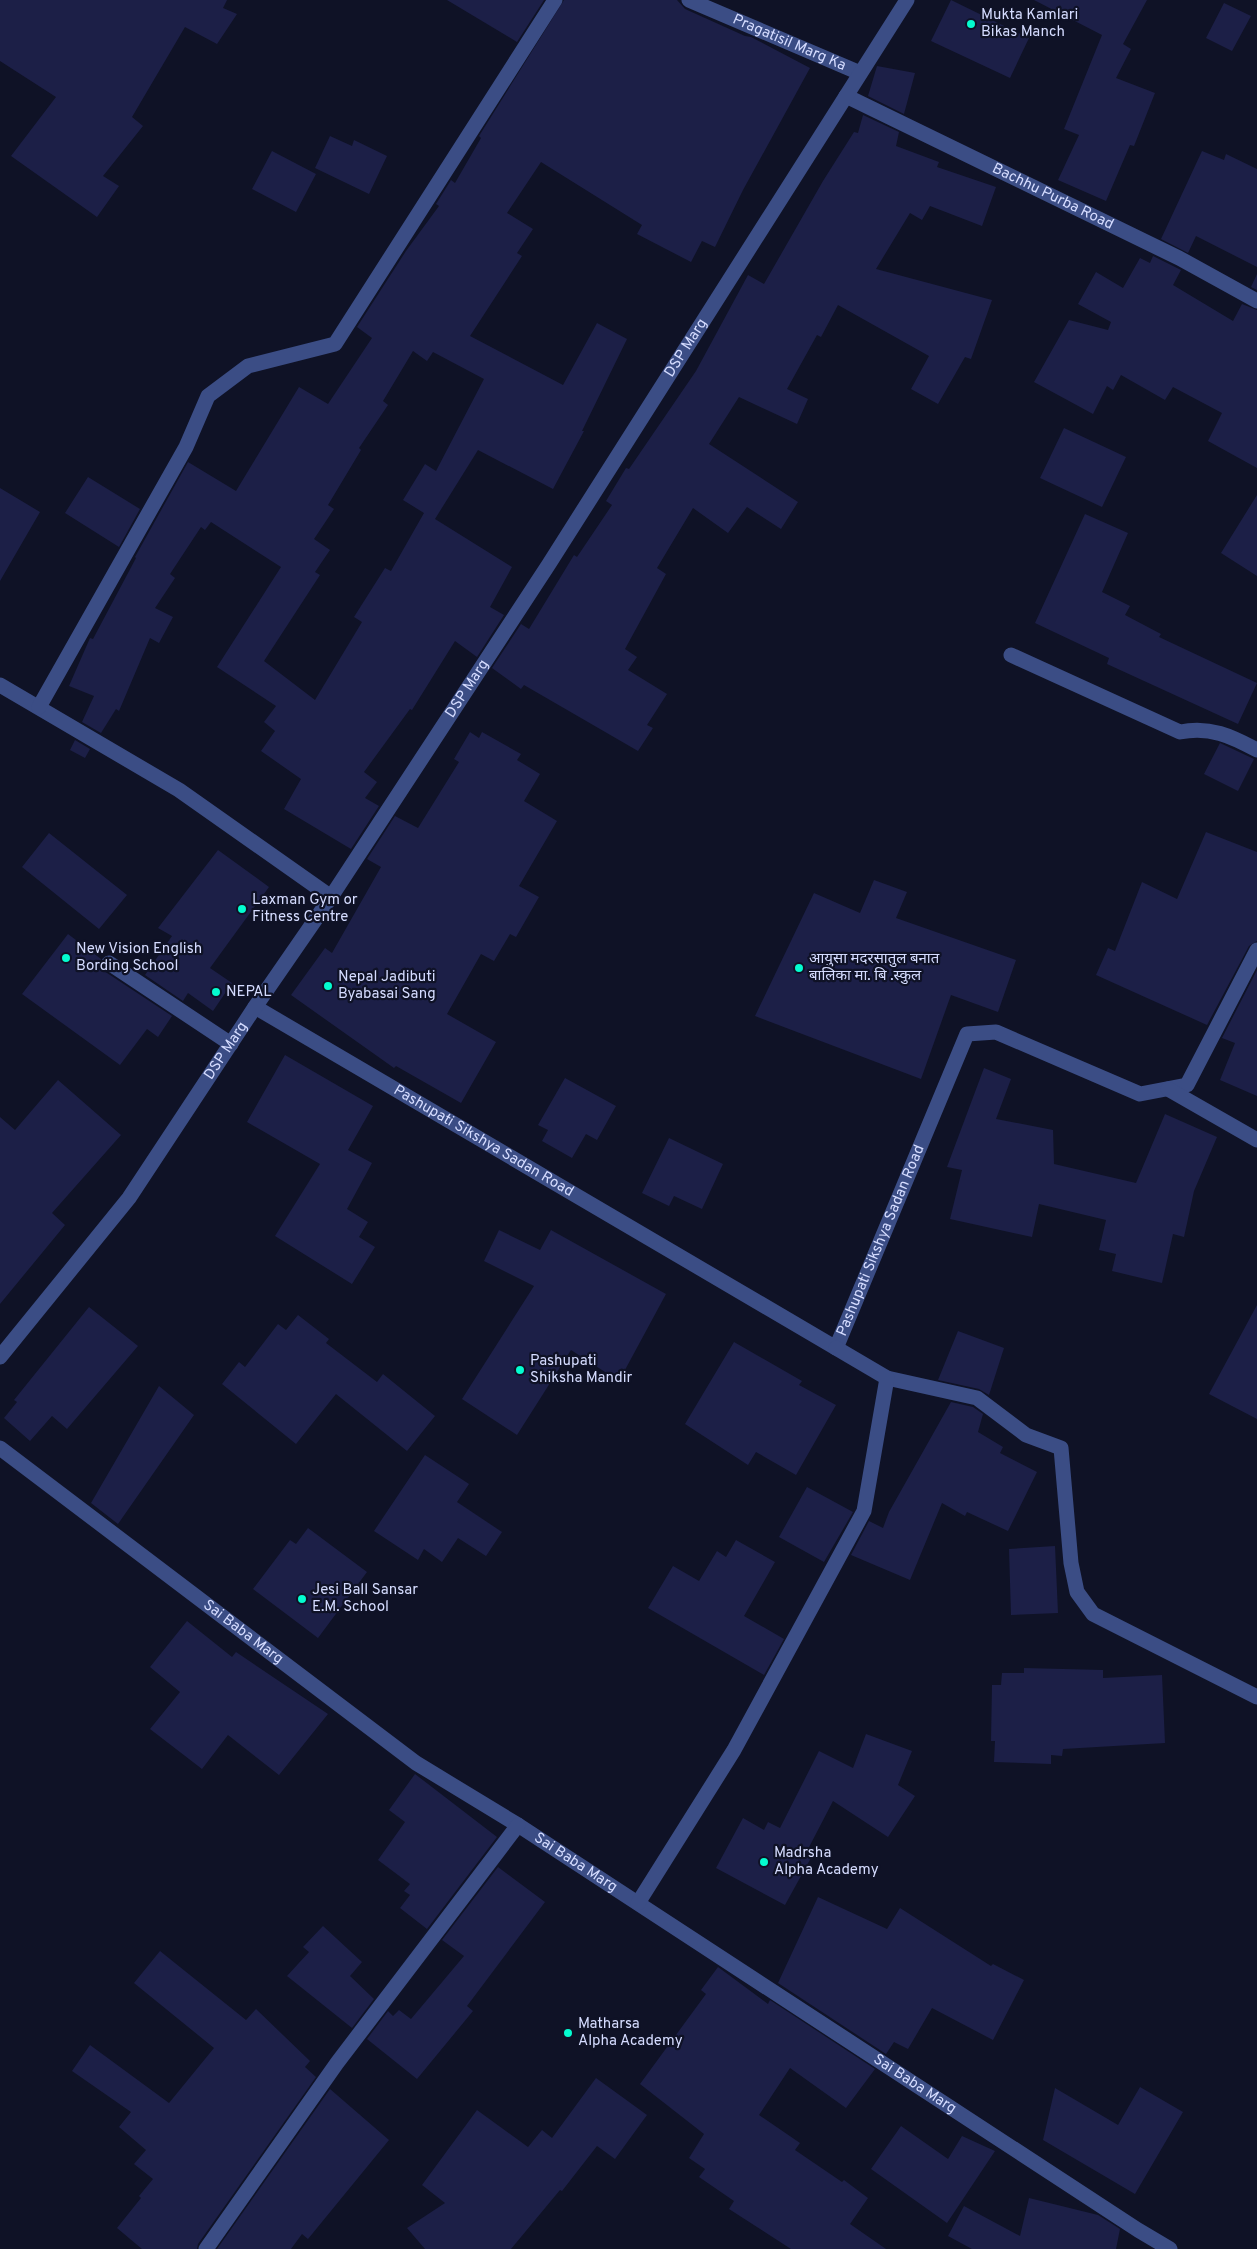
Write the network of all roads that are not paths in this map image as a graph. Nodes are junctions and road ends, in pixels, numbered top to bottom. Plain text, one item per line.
1 (555, 0) edge
2 (689, 0) edge
3 (907, 0) edge
4 (860, 73) junction
5 (846, 96) junction
6 (1257, 300) edge
7 (1011, 655) dead end
8 (0, 685) edge
9 (39, 707) junction
10 (1257, 750) edge
11 (331, 898) junction
12 (1257, 950) edge
13 (108, 963) dead end
14 (255, 1007) junction
15 (231, 1044) junction
16 (1168, 1089) junction
17 (1257, 1140) edge
18 (836, 1348) junction
19 (0, 1357) edge
20 (887, 1378) junction
21 (0, 1448) edge
22 (1257, 1697) edge
23 (518, 1825) junction
24 (638, 1903) junction
25 (206, 2249) edge
26 (1170, 2249) edge

1 - 9 street
2 - 4 street, Pragatisil Marg Ka
3 - 4 street, DSP Marg
4 - 5 street, DSP Marg
5 - 6 street, Bachhu Purba Road
5 - 11 street, DSP Marg
7 - 10 street
8 - 9 street
9 - 11 street
11 - 14 street, DSP Marg
12 - 16 street, Pashupati Sikshya Sadan Road
13 - 15 street
14 - 15 street, DSP Marg
14 - 18 street, Pashupati Sikshya Sadan Road
15 - 19 street, DSP Marg
16 - 17 street
16 - 18 street, Pashupati Sikshya Sadan Road
18 - 20 street
20 - 22 street
20 - 24 street
21 - 23 street, Sai Baba Marg
23 - 24 street, Sai Baba Marg
23 - 25 street
24 - 26 street, Sai Baba Marg

